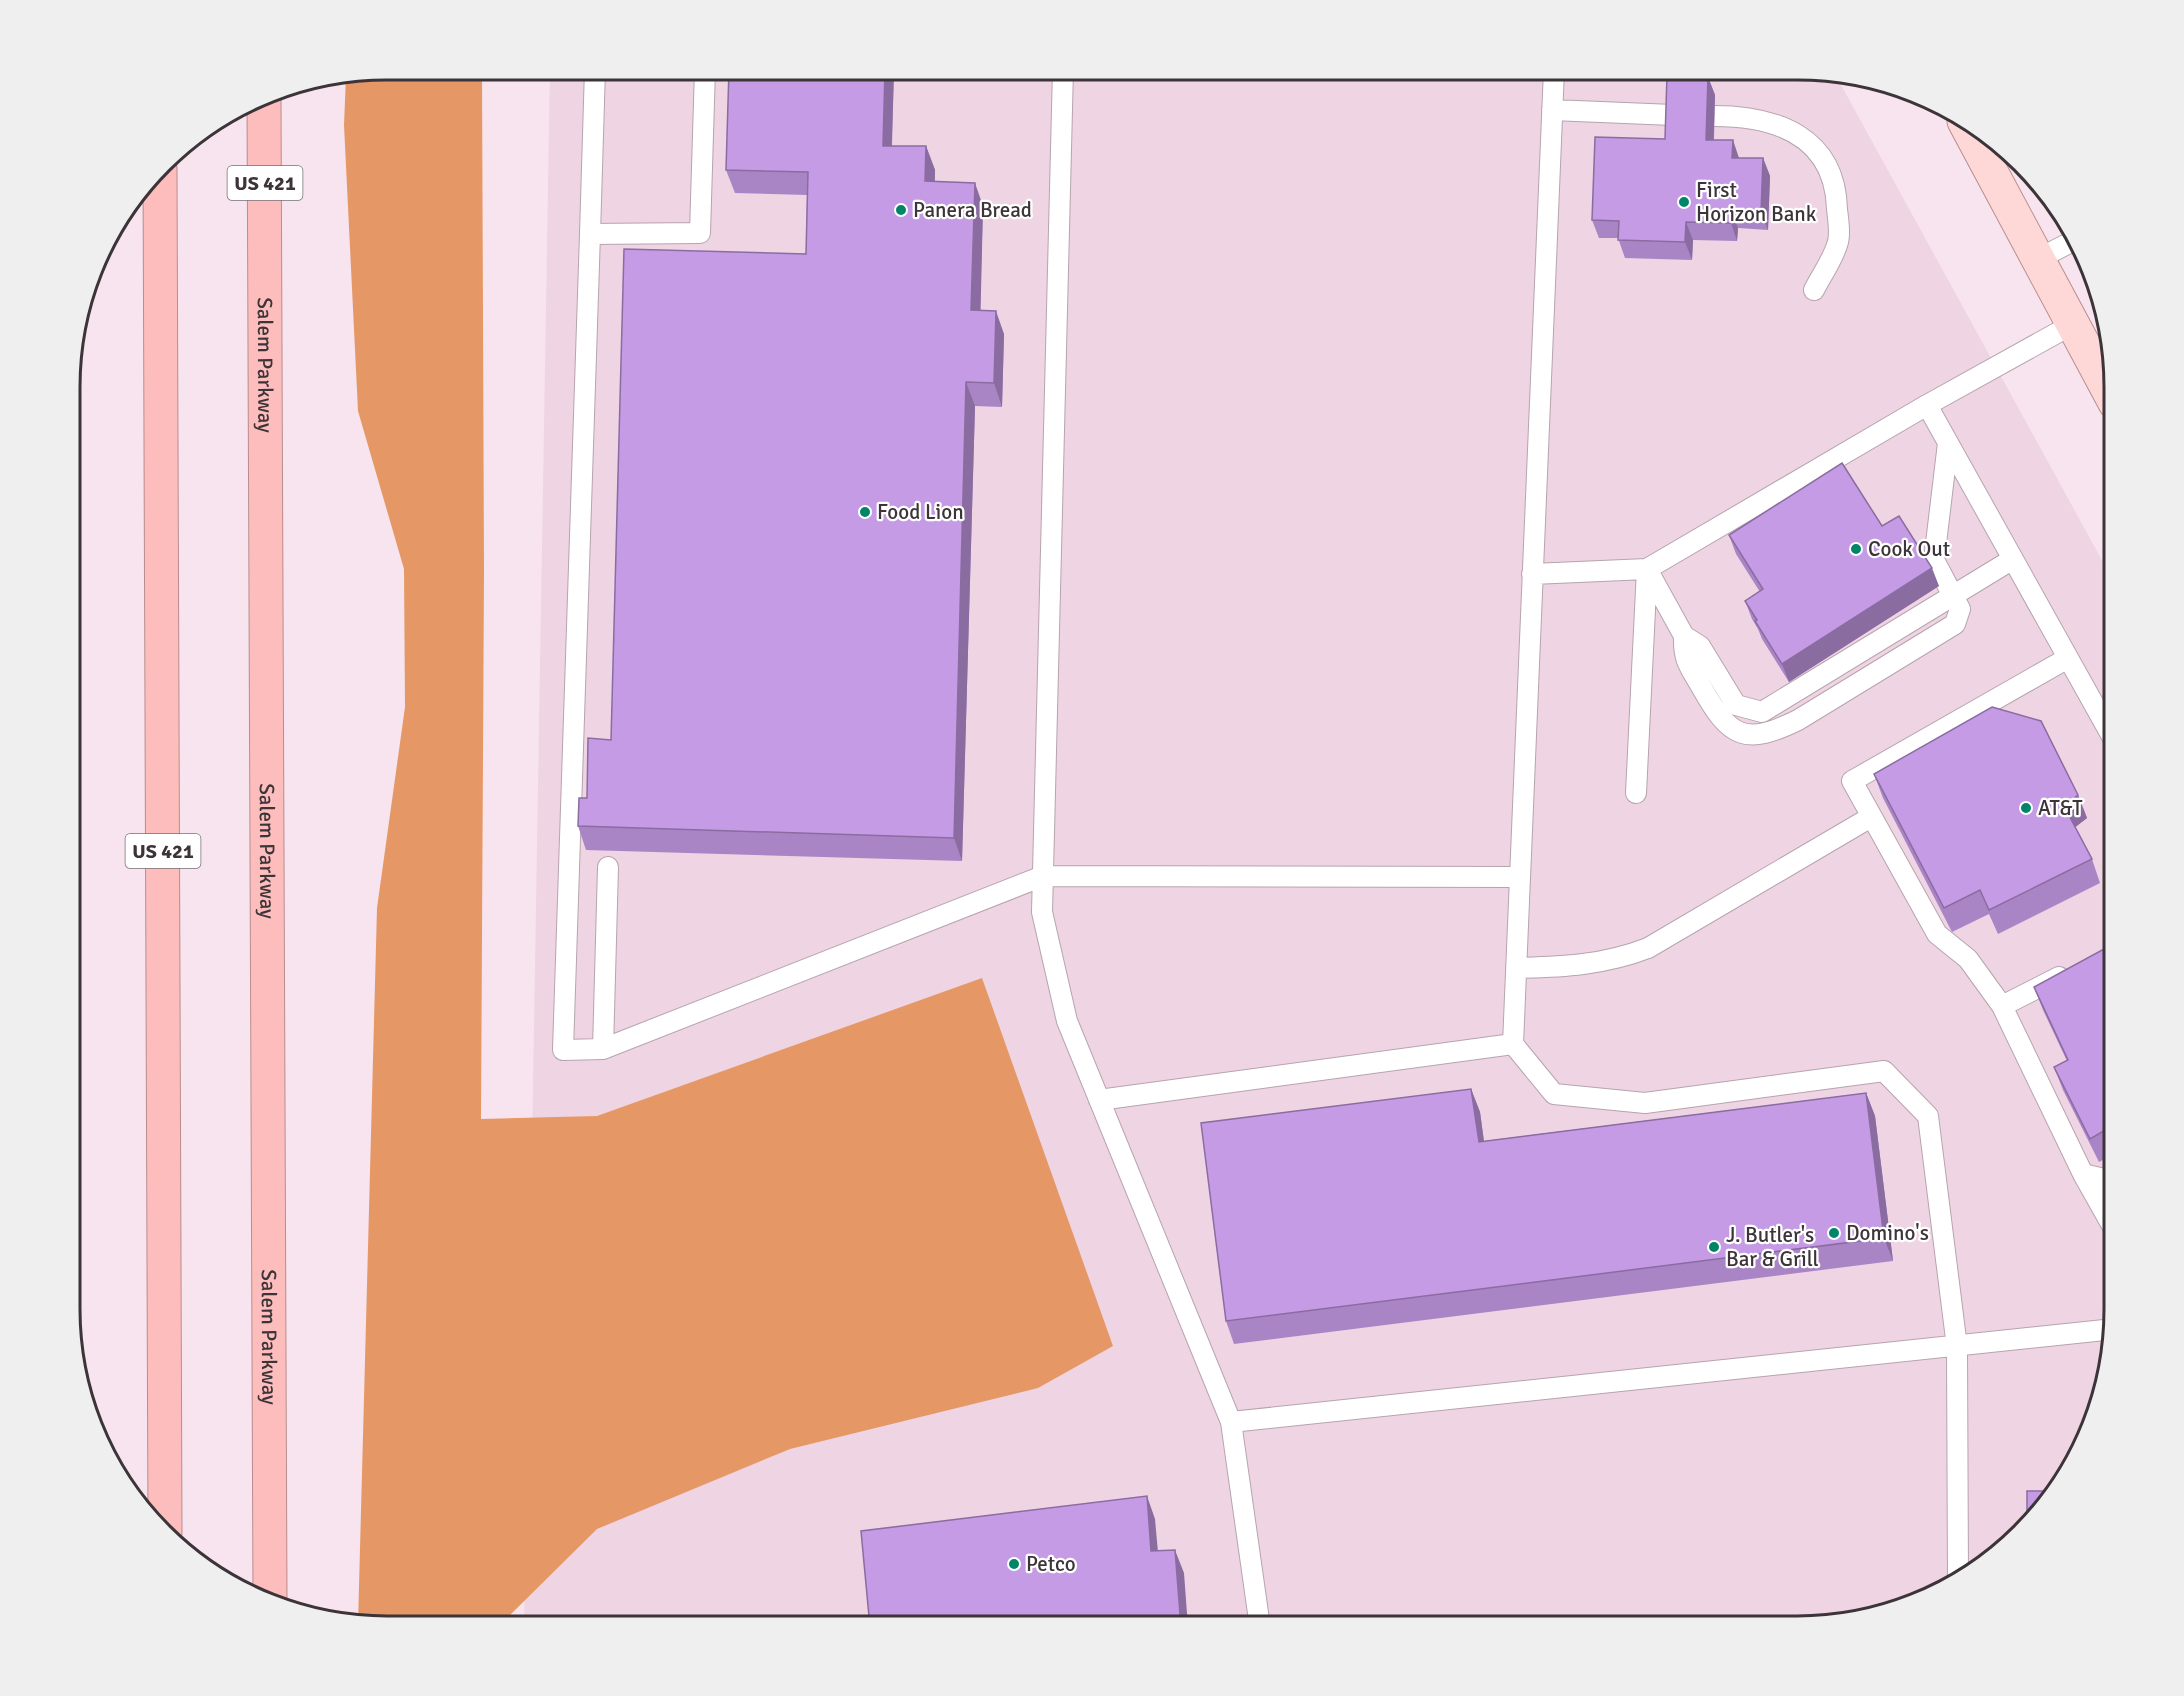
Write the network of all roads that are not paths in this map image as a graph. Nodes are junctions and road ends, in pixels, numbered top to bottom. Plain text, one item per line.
1 (595, 80) edge
2 (705, 80) edge
3 (1063, 80) edge
4 (1554, 80) edge
5 (276, 100) edge
6 (264, 105) edge
7 (1552, 110) junction
8 (1672, 115) edge
9 (1714, 116) dead end
10 (1970, 132) edge
11 (160, 180) edge
12 (590, 234) junction
13 (2069, 243) edge
14 (2036, 260) junction
15 (265, 268) junction
16 (1814, 290) dead end
17 (2073, 324) junction
18 (2104, 382) edge
19 (1927, 405) junction
20 (1948, 443) junction
21 (2013, 559) junction
22 (1647, 570) junction
23 (1532, 574) junction
24 (1953, 596) junction
25 (2068, 658) junction
26 (2104, 722) edge
27 (1636, 793) dead end
28 (1871, 817) junction
29 (608, 867) edge
30 (1043, 876) junction
31 (1520, 877) junction
32 (1516, 968) junction
33 (2074, 969) edge
34 (2002, 1006) junction
35 (1513, 1044) junction
36 (603, 1050) junction
37 (1099, 1100) junction
38 (2083, 1174) junction
39 (2104, 1179) edge
40 (2104, 1214) edge
41 (2104, 1330) edge
42 (1957, 1347) junction
43 (1231, 1422) junction
44 (165, 1521) edge
45 (1958, 1571) edge
46 (270, 1593) edge
47 (1258, 1616) edge

1 - 12 lane
2 - 12 lane
3 - 30 lane
4 - 7 lane
5 - 15 highway
6 - 15 highway, Salem Parkway / US 421
7 - 8 lane
7 - 23 lane
9 - 16 lane
10 - 14 main road
11 - 44 highway, US 421
12 - 36 lane
13 - 14 lane
14 - 17 main road
15 - 46 highway, Salem Parkway / US 421
17 - 18 main road
17 - 19 lane
19 - 20 lane
19 - 22 lane
20 - 21 lane
20 - 24 lane
21 - 24 lane
21 - 25 lane
22 - 23 lane
22 - 24 lane
22 - 27 lane
23 - 31 lane
25 - 26 lane
25 - 28 lane
28 - 32 lane
28 - 34 lane
29 - 36 lane
30 - 31 lane
30 - 36 lane
30 - 37 lane
31 - 32 lane
32 - 35 lane
33 - 34 lane
34 - 38 lane
35 - 37 lane
35 - 42 lane
37 - 43 lane
38 - 39 lane
38 - 40 lane
41 - 42 lane
42 - 43 lane
42 - 45 lane
43 - 47 lane

